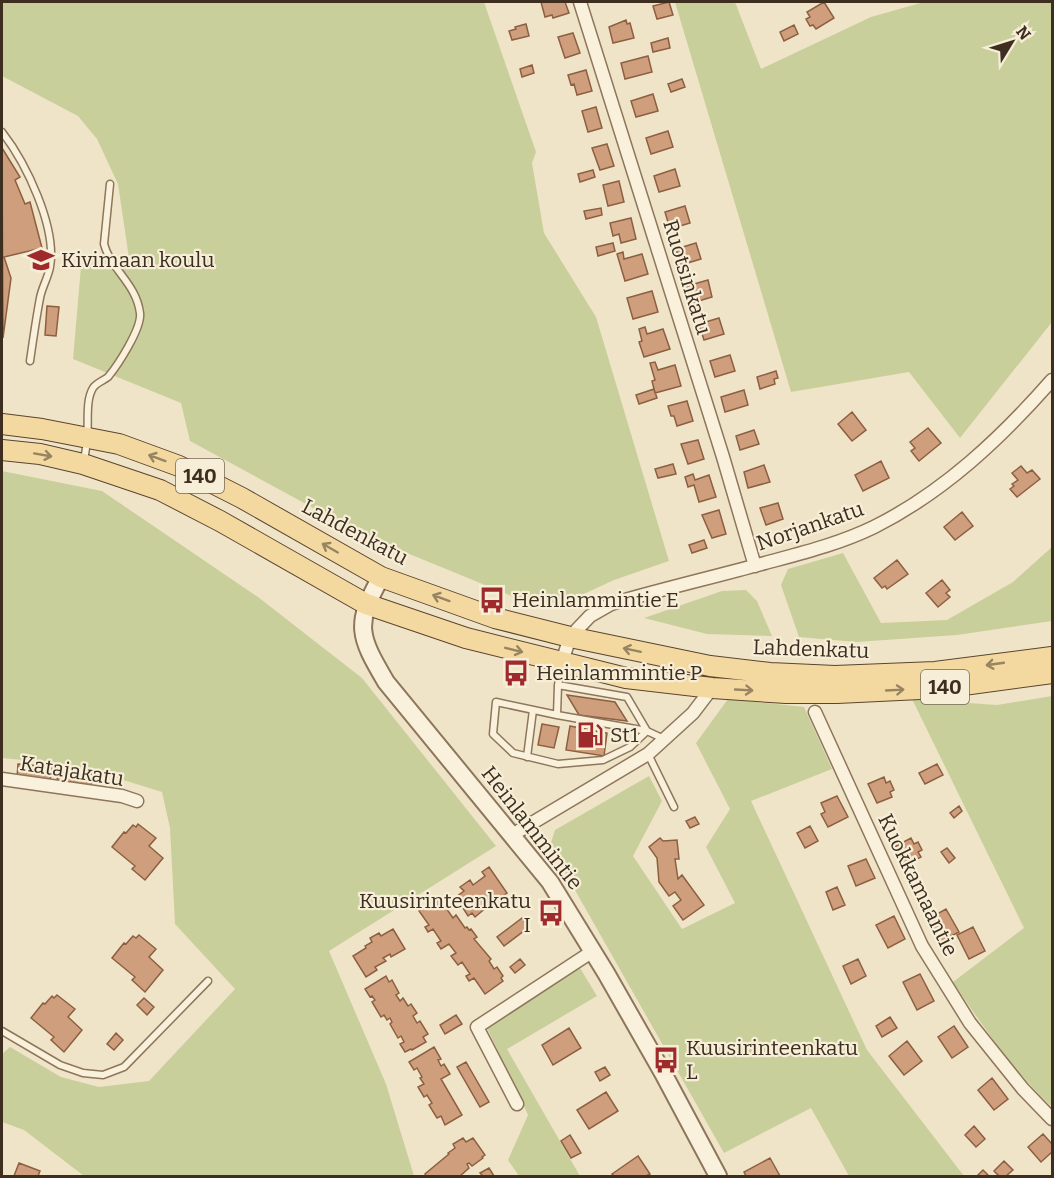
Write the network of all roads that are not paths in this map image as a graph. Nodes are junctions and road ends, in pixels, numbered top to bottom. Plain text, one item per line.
1 (580, 2) edge
2 (2, 132) edge
3 (110, 184) dead end
4 (30, 361) dead end
5 (1053, 380) edge
6 (2, 424) edge
7 (87, 438) junction
8 (2, 450) edge
9 (83, 464) junction
10 (754, 566) junction
11 (381, 577) junction
12 (366, 604) junction
13 (570, 637) junction
14 (1053, 657) edge
15 (562, 662) junction
16 (1053, 673) edge
17 (836, 684) junction
18 (558, 685) junction
19 (712, 688) junction
20 (533, 710) junction
21 (814, 712) dead end
22 (557, 715) junction
23 (647, 731) junction
24 (664, 739) junction
25 (648, 754) junction
26 (527, 757) junction
27 (2, 780) edge
28 (136, 801) dead end
29 (674, 807) dead end
30 (512, 835) junction
31 (593, 951) junction
32 (208, 981) dead end
33 (2, 1031) edge
34 (517, 1104) dead end
35 (1053, 1119) edge
36 (718, 1176) edge

1 - 10 street, Ruotsinkatu
2 - 4 lane
3 - 7 lane
5 - 10 street, Norjankatu
6 - 7 main road, Lahdenkatu / 140
7 - 9 lane
11 -> 7 main road, Lahdenkatu / 140
8 -> 9 main road, Lahdenkatu / 140
9 - 12 main road, Lahdenkatu / 140
10 - 13 street, Norjankatu
11 - 12 street, Heinlammintie
13 -> 11 main road, Lahdenkatu / 140
12 -> 15 main road, Lahdenkatu / 140
12 - 30 street, Heinlammintie
13 - 15 street, Norjankatu
17 -> 13 main road, Lahdenkatu / 140
14 -> 17 main road, Lahdenkatu
15 - 18 lane
15 - 19 main road, Lahdenkatu / 140
17 -> 16 main road, Lahdenkatu / 140
19 -> 17 main road, Lahdenkatu / 140
18 - 22 lane
18 - 23 lane
19 - 24 street
20 - 22 lane
20 - 26 lane
20 - 26 lane
21 - 35 street, Kuokkamaantie
22 - 23 lane
23 - 24 lane
23 - 26 lane
24 - 25 street
25 - 29 lane
25 - 30 street
27 - 28 street, Katajakatu
30 - 31 street, Heinlammintie
31 - 34 street
31 - 36 street, Heinlammintie
32 - 33 lane

